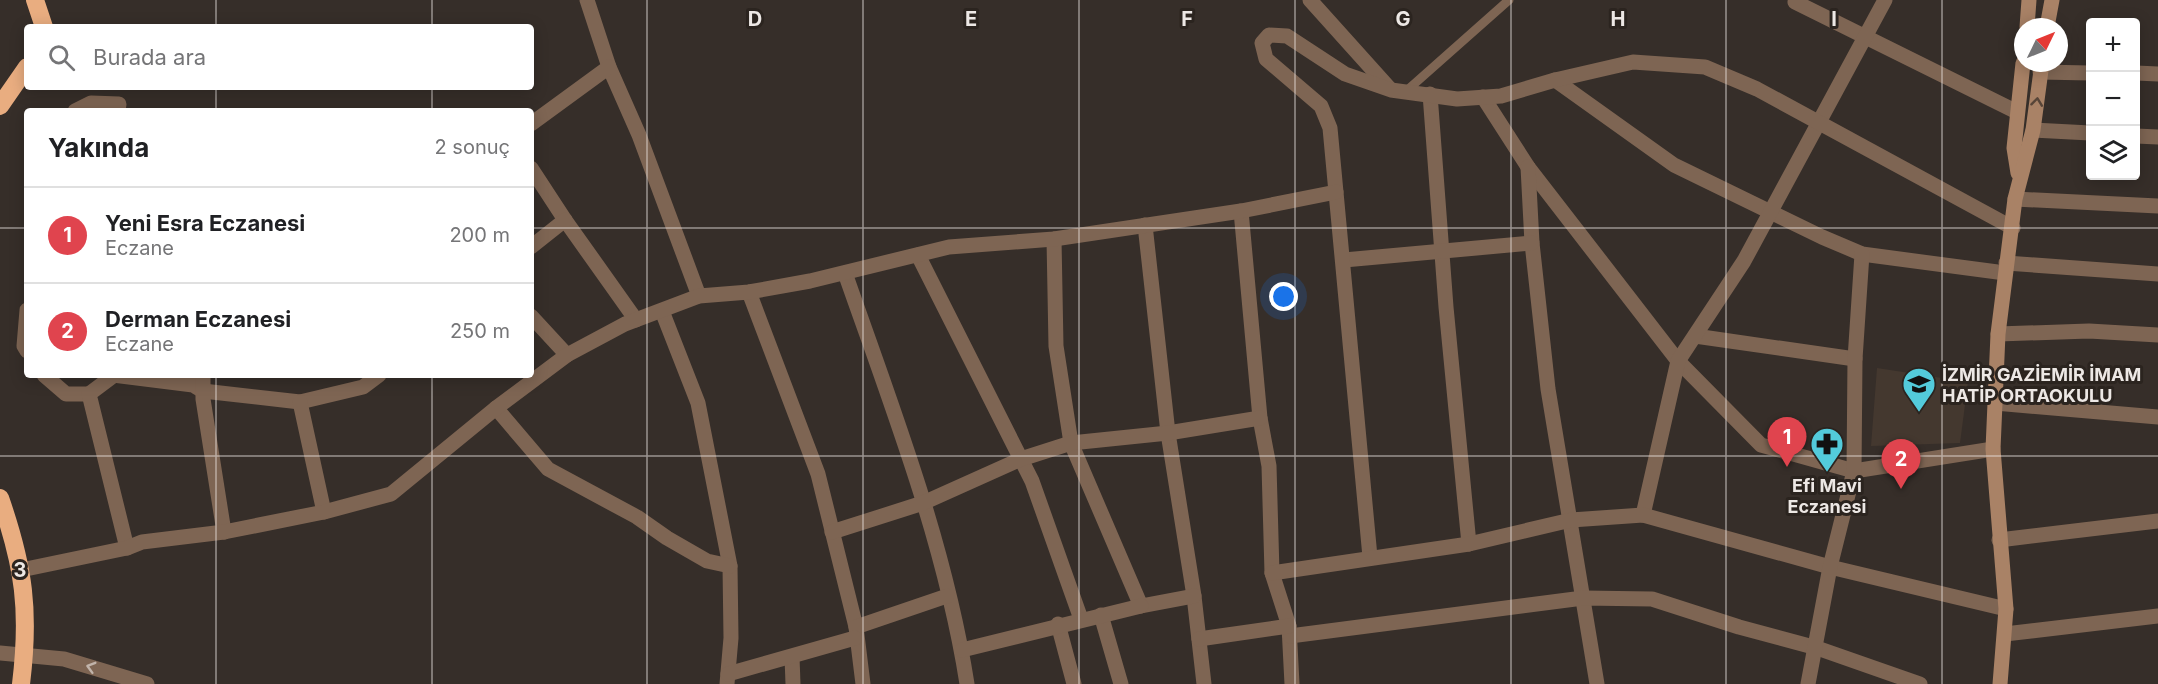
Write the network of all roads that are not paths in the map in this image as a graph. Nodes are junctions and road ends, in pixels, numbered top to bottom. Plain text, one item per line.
1 (586, 0) edge
2 (1310, 0) edge
3 (1509, 0) edge
4 (1885, 0) edge
5 (2029, 0) edge
6 (2052, 0) edge
7 (35, 1) edge
8 (1795, 2) dead end
9 (2028, 18) edge
10 (2049, 18) edge
11 (43, 24) edge
12 (1866, 36) junction
13 (609, 67) junction
14 (2068, 70) edge
15 (24, 71) edge
16 (2022, 72) edge
17 (2040, 72) edge
18 (2086, 72) edge
19 (2140, 73) edge
20 (2158, 74) edge
21 (1555, 80) junction
22 (1398, 92) junction
23 (1430, 94) junction
24 (1483, 97) junction
25 (0, 106) edge
26 (81, 108) edge
27 (118, 108) edge
28 (2018, 112) junction
29 (534, 122) edge
30 (1820, 122) junction
31 (2033, 130) junction
32 (2086, 133) edge
33 (2140, 136) edge
34 (2158, 137) edge
35 (1528, 167) junction
36 (534, 173) edge
37 (2019, 179) junction
38 (1336, 192) junction
39 (2015, 199) junction
40 (2158, 206) edge
41 (1241, 211) junction
42 (1770, 213) junction
43 (564, 220) junction
44 (1145, 225) junction
45 (2013, 228) junction
46 (1054, 239) junction
47 (1532, 243) junction
48 (534, 245) edge
49 (1444, 251) junction
50 (1862, 254) junction
51 (918, 255) junction
52 (1344, 260) junction
53 (2005, 268) junction
54 (845, 273) junction
55 (2158, 274) edge
56 (749, 292) junction
57 (699, 296) junction
58 (662, 311) junction
59 (534, 319) edge
60 (636, 320) junction
61 (1998, 334) junction
62 (2158, 335) edge
63 (1695, 336) junction
64 (567, 355) junction
65 (1855, 359) junction
66 (1678, 361) junction
67 (47, 378) edge
68 (110, 378) edge
69 (131, 378) edge
70 (203, 378) edge
71 (375, 378) edge
72 (202, 391) junction
73 (89, 394) junction
74 (300, 402) junction
75 (1995, 403) junction
76 (496, 408) junction
77 (2158, 417) edge
78 (1260, 418) junction
79 (1168, 433) junction
80 (1071, 443) junction
81 (1993, 449) junction
82 (1021, 459) junction
83 (1854, 471) junction
84 (0, 498) edge
85 (923, 503) junction
86 (324, 512) junction
87 (1643, 515) junction
88 (1571, 520) junction
89 (2158, 521) edge
90 (224, 532) junction
91 (832, 532) junction
92 (1999, 540) junction
93 (1469, 544) junction
94 (127, 548) junction
95 (1370, 557) junction
96 (730, 566) junction
97 (1830, 567) junction
98 (21, 570) junction
99 (1272, 573) junction
100 (947, 596) junction
101 (1194, 596) junction
102 (1583, 598) junction
103 (1140, 606) junction
104 (2006, 609) junction
105 (1101, 615) junction
106 (2158, 616) edge
107 (1081, 619) junction
108 (1058, 624) junction
109 (1289, 631) junction
110 (855, 633) junction
111 (2004, 634) junction
112 (1199, 639) junction
113 (1816, 648) junction
114 (962, 650) junction
115 (0, 653) edge
116 (24, 655) junction
117 (792, 657) junction
118 (727, 679) edge
119 (21, 684) edge
120 (147, 684) edge
121 (793, 684) edge
122 (863, 684) edge
123 (967, 684) edge
124 (1074, 684) edge
125 (1121, 684) edge
126 (1204, 684) edge
127 (1292, 684) edge
128 (1597, 684) edge
129 (1808, 684) edge
130 (1920, 684) edge
131 (2000, 684) edge

1 - 13 street
2 - 22 street
3 - 22 lane
4 - 12 street
5 - 9 main road
6 - 10 main road
7 - 11 highway
8 - 12 street
12 - 28 street
12 - 30 street
13 - 29 street
13 - 57 street
14 - 18 street
15 - 25 highway
16 - 28 main road
31 -> 17 main road
19 - 20 street
21 - 24 street
21 - 30 street
21 - 42 street
22 - 23 street
22 - 38 street
23 - 24 street
23 - 49 street
24 - 35 street
26 - 27 street
28 - 37 main road
30 - 42 street
30 - 45 street
31 - 32 street
31 - 37 main road
33 - 34 street
35 - 47 street
35 - 66 street
36 - 43 street
37 - 39 main road
38 - 41 street
38 - 52 street
39 - 40 street
39 - 45 main road
41 - 44 street
41 - 78 street
42 - 50 street
42 - 63 street
43 - 48 street
43 - 60 street
44 - 46 street
44 - 79 street
45 - 53 main road
46 - 51 street
46 - 80 street
47 - 49 street
47 - 88 street
49 - 52 street
49 - 93 street
50 - 53 street
50 - 65 street
51 - 54 street
51 - 82 street
52 - 95 street
53 - 55 street
53 - 61 main road
54 - 56 street
54 - 85 street
56 - 57 street
56 - 91 street
57 - 58 street
58 - 60 street
58 - 96 street
59 - 64 street
60 - 64 street
61 - 62 street
61 - 75 main road
63 - 65 street
63 - 66 street
64 - 76 street
65 - 83 street
66 - 83 street
66 - 87 street
67 - 73 street
68 - 73 street
69 - 72 street
70 - 72 street
71 - 74 street
72 - 74 street
72 - 90 street
73 - 94 street
74 - 86 street
75 - 77 street
75 - 81 main road
76 - 86 street
76 - 96 street
78 - 79 street
78 - 99 street
79 - 80 street
79 - 101 street
80 - 82 street
80 - 103 street
81 - 83 street
81 - 92 main road
82 - 85 street
82 - 107 street
83 - 97 street
84 - 98 highway
85 - 91 street
85 - 100 street
86 - 90 street
87 - 88 street
87 - 97 street
88 - 93 street
88 - 102 street
89 - 92 street
90 - 94 street
91 - 110 street
92 - 104 main road
93 - 95 street
94 - 98 street
95 - 99 street
96 - 118 street
97 - 104 street
97 - 113 street
98 - 116 highway
99 - 109 street
100 - 110 street
100 - 114 street
101 - 103 street
101 - 112 street
102 - 109 street
102 - 113 street
102 - 128 street
103 - 105 street
104 - 111 main road
105 - 107 street
105 - 125 street
106 - 111 street
107 - 108 street
108 - 114 street
108 - 124 street
109 - 112 street
109 - 127 street
110 - 117 street
110 - 122 street
111 - 131 main road
112 - 126 street
113 - 129 street
113 - 130 street
114 - 123 street
115 - 116 street
116 - 119 highway
120 -> 116 street
117 - 118 street
117 - 121 street

